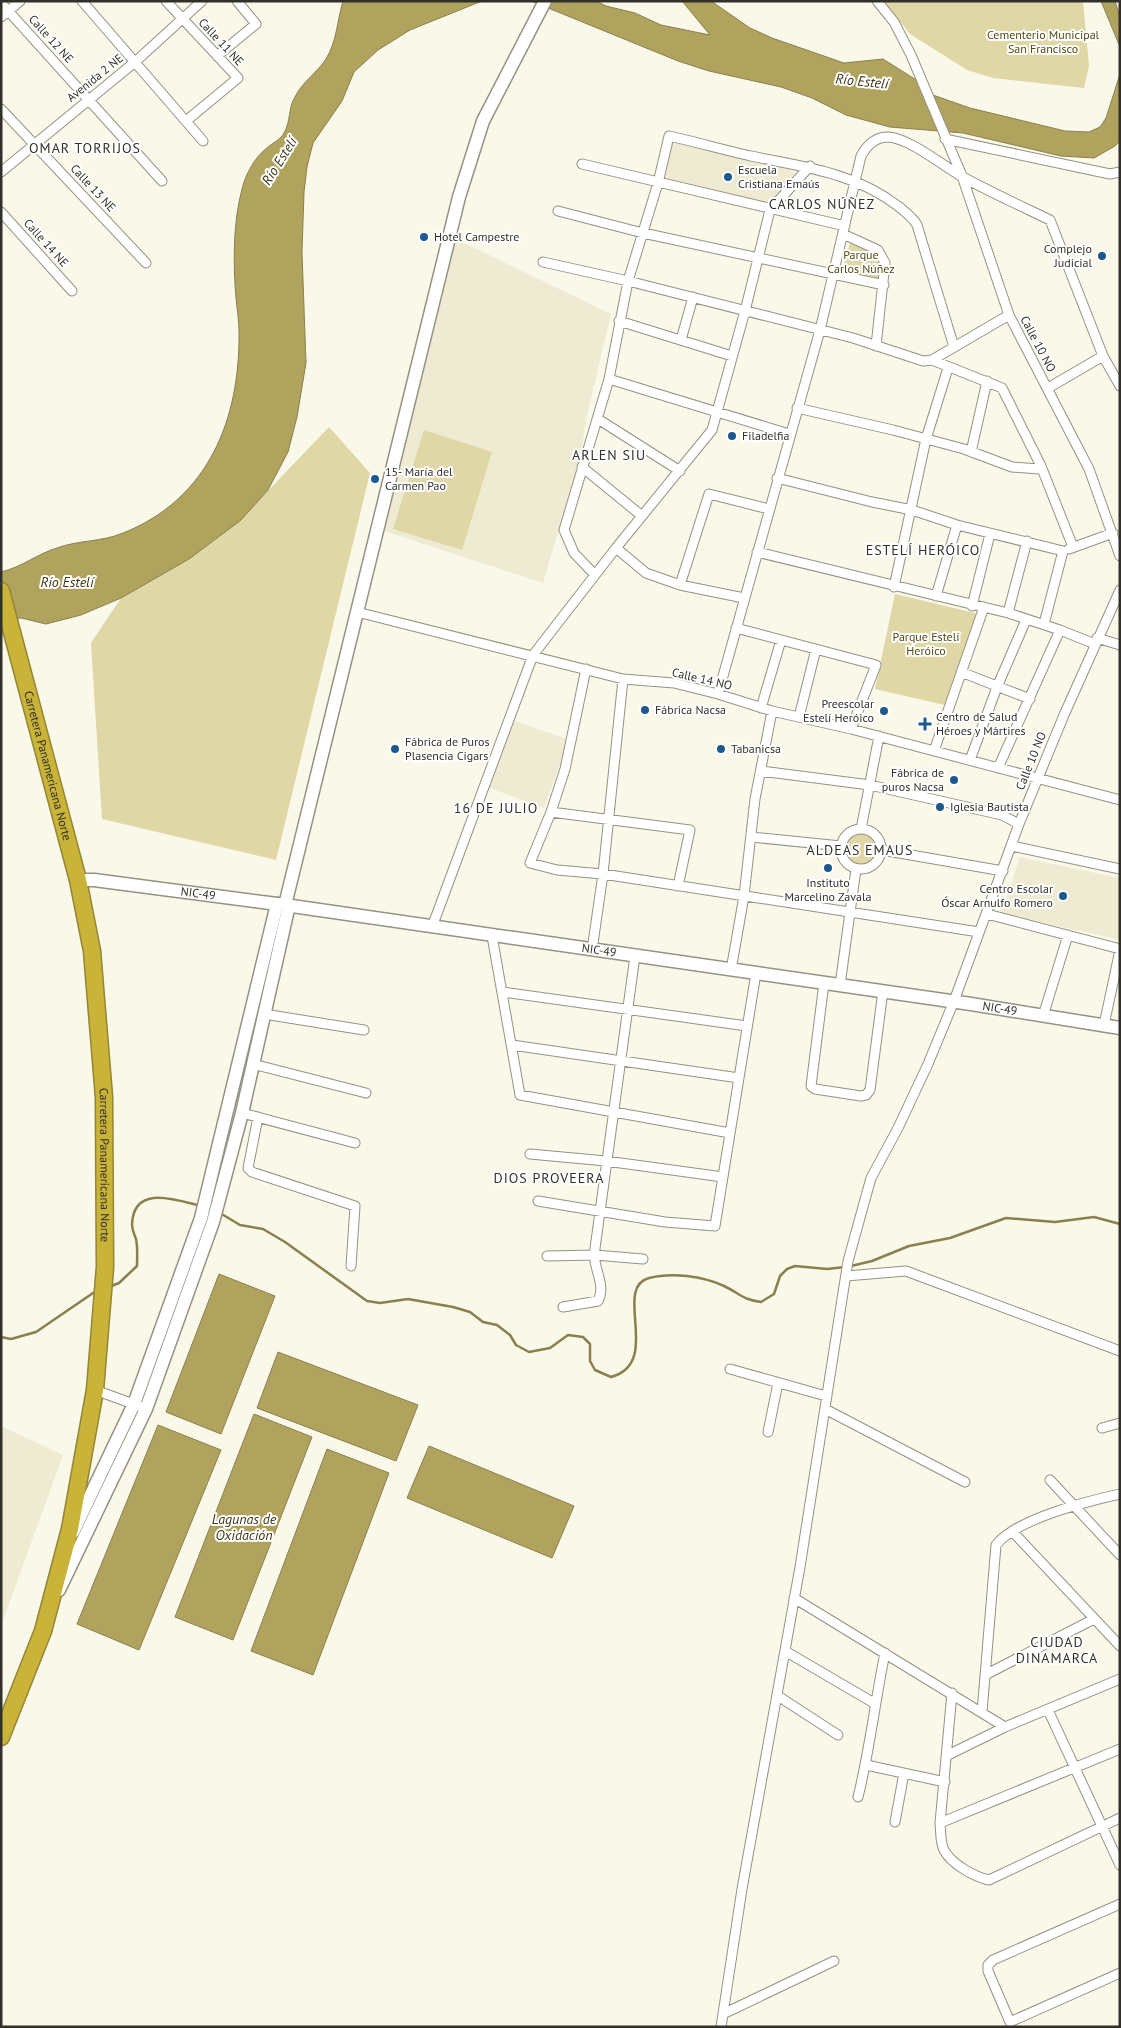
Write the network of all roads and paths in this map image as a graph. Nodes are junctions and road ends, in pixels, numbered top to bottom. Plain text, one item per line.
1 (20, 1) edge
2 (82, 1) edge
3 (166, 1) edge
4 (202, 1) edge
5 (237, 1) edge
6 (878, 1) edge
7 (1, 3) edge
8 (542, 6) edge
9 (5, 14) edge
10 (183, 19) junction
11 (217, 56) junction
12 (135, 62) junction
13 (88, 100) junction
14 (1, 109) edge
15 (186, 121) junction
16 (945, 139) junction
17 (203, 140) dead end
18 (35, 144) junction
19 (582, 164) dead end
20 (810, 166) junction
21 (1, 172) edge
22 (1120, 172) edge
23 (962, 176) junction
24 (855, 180) junction
25 (162, 181) dead end
26 (658, 183) junction
27 (770, 210) junction
28 (558, 211) dead end
29 (1, 212) edge
30 (844, 230) junction
31 (643, 233) junction
32 (757, 257) junction
33 (543, 262) dead end
34 (146, 263) dead end
35 (832, 274) junction
36 (628, 281) junction
37 (884, 285) junction
38 (72, 291) dead end
39 (693, 297) junction
40 (745, 311) junction
41 (1009, 315) junction
42 (619, 321) junction
43 (820, 330) junction
44 (681, 340) junction
45 (876, 346) junction
46 (954, 347) junction
47 (732, 356) junction
48 (1103, 356) junction
49 (932, 360) junction
50 (948, 368) junction
51 (609, 379) junction
52 (987, 381) junction
53 (1120, 386) edge
54 (1048, 388) junction
55 (797, 408) junction
56 (716, 413) junction
57 (598, 419) junction
58 (790, 434) junction
59 (926, 439) junction
60 (971, 452) junction
61 (1042, 466) junction
62 (582, 467) junction
63 (680, 471) junction
64 (777, 478) junction
65 (769, 509) junction
66 (912, 510) junction
67 (642, 516) junction
68 (957, 525) junction
69 (1113, 533) junction
70 (990, 534) junction
71 (1027, 541) junction
72 (1073, 547) junction
73 (616, 548) junction
74 (1063, 551) junction
75 (757, 552) junction
76 (1120, 556) edge
77 (595, 574) junction
78 (680, 584) junction
79 (894, 587) junction
80 (1120, 590) edge
81 (1, 591) edge
82 (936, 596) junction
83 (744, 598) junction
84 (972, 606) junction
85 (984, 607) junction
86 (357, 612) junction
87 (1008, 613) junction
88 (1026, 620) junction
89 (1044, 624) junction
90 (736, 628) junction
91 (1060, 630) junction
92 (780, 640) junction
93 (1096, 641) junction
94 (1120, 645) edge
95 (816, 649) junction
96 (533, 655) junction
97 (586, 669) junction
98 (961, 672) junction
99 (623, 680) junction
100 (997, 686) junction
101 (718, 694) junction
102 (1030, 699) junction
103 (761, 708) junction
104 (772, 712) junction
105 (799, 717) junction
106 (851, 729) junction
107 (879, 736) junction
108 (934, 751) junction
109 (970, 760) junction
110 (998, 768) junction
111 (761, 771) junction
112 (1038, 778) junction
113 (870, 785) junction
114 (1120, 800) edge
115 (551, 812) junction
116 (609, 818) junction
117 (1019, 824) junction
118 (862, 829) junction
119 (751, 836) junction
120 (841, 846) junction
121 (1012, 846) junction
122 (882, 850) junction
123 (856, 869) junction
124 (1120, 869) edge
125 (1003, 871) junction
126 (603, 874) junction
127 (78, 880) junction
128 (678, 886) junction
129 (744, 896) junction
130 (284, 905) junction
131 (852, 913) junction
132 (987, 914) junction
133 (432, 928) junction
134 (980, 932) junction
135 (492, 936) junction
136 (1068, 936) junction
137 (1120, 949) edge
138 (592, 950) junction
139 (635, 956) junction
140 (731, 970) junction
141 (756, 973) junction
142 (824, 983) junction
143 (840, 985) junction
144 (883, 991) junction
145 (503, 992) junction
146 (954, 1001) junction
147 (628, 1010) junction
148 (264, 1014) junction
149 (1043, 1016) junction
150 (747, 1026) junction
151 (1104, 1026) junction
152 (1120, 1028) edge
153 (364, 1030) dead end
154 (512, 1045) junction
155 (621, 1061) junction
156 (253, 1064) junction
157 (739, 1078) junction
158 (366, 1093) dead end
159 (229, 1108) junction
160 (613, 1112) junction
161 (242, 1113) junction
162 (258, 1118) junction
163 (730, 1133) junction
164 (356, 1143) dead end
165 (530, 1154) dead end
166 (606, 1161) junction
167 (723, 1177) junction
168 (214, 1199) junction
169 (538, 1201) dead end
170 (599, 1212) junction
171 (207, 1220) junction
172 (595, 1255) junction
173 (547, 1256) dead end
174 (643, 1258) dead end
175 (351, 1266) dead end
176 (846, 1274) junction
177 (563, 1307) dead end
178 (1120, 1351) edge
179 (730, 1369) dead end
180 (778, 1383) junction
181 (95, 1390) junction
182 (826, 1396) junction
183 (134, 1404) junction
184 (146, 1409) junction
185 (824, 1409) junction
186 (1120, 1423) edge
187 (1102, 1428) dead end
188 (768, 1432) dead end
189 (1050, 1480) dead end
190 (965, 1482) dead end
191 (1120, 1494) edge
192 (1072, 1504) junction
193 (1012, 1532) junction
194 (64, 1552) junction
195 (1120, 1555) edge
196 (794, 1598) junction
197 (49, 1610) junction
198 (1094, 1619) junction
199 (1120, 1646) edge
200 (785, 1651) junction
201 (885, 1653) junction
202 (985, 1675) junction
203 (1120, 1679) edge
204 (952, 1693) junction
205 (778, 1696) junction
206 (874, 1703) junction
207 (1048, 1710) junction
208 (982, 1712) junction
209 (1005, 1727) junction
210 (838, 1735) dead end
211 (1, 1736) edge
212 (1120, 1749) edge
213 (948, 1755) junction
214 (866, 1766) junction
215 (1076, 1768) junction
216 (904, 1773) junction
217 (945, 1782) junction
218 (858, 1797) dead end
219 (1120, 1818) edge
220 (895, 1822) dead end
221 (940, 1823) junction
222 (1102, 1826) junction
223 (1120, 1865) edge
224 (1120, 1904) edge
225 (834, 1961) dead end
226 (1120, 1974) edge
227 (723, 2014) junction
228 (1012, 2024) edge
229 (721, 2027) edge

1 - 9 street
2 - 12 street
3 - 10 street, Calle 11 NE
4 - 10 street, Avenida 2 NE
5 - 11 street
6 - 16 street, Calle 10 NO
7 - 9 street, Calle 12 NE
8 - 86 street
9 - 13 street, Calle 12 NE
10 - 11 street, Calle 11 NE
10 - 12 street, Avenida 2 NE
11 - 15 street, Calle 11 NE
12 - 13 street, Avenida 2 NE
12 - 15 street
13 - 18 street, Avenida 2 NE
13 - 25 street, Calle 12 NE
14 - 18 street, Calle 13 NE
15 - 17 street
16 - 22 street
16 - 23 street, Calle 10 NO
18 - 21 street, Avenida 2 NE
18 - 34 street, Calle 13 NE
19 - 26 street
20 - 24 street
20 - 26 street
20 - 27 street
23 - 24 street
23 - 41 street, Calle 10 NO
23 - 48 street
24 - 30 street
24 - 46 street
26 - 27 street
26 - 31 street
27 - 30 street
27 - 32 street
28 - 31 street
29 - 38 street, Calle 14 NE
30 - 35 street
30 - 37 street
31 - 32 street
31 - 36 street
32 - 35 street
32 - 40 street
33 - 36 street
35 - 37 street
35 - 43 street
36 - 39 street
36 - 42 street
37 - 45 street
39 - 40 street
39 - 44 street
40 - 43 street
40 - 47 street
41 - 46 street
41 - 54 street, Calle 10 NO
42 - 44 street
42 - 51 street
43 - 45 street
43 - 55 street
44 - 47 street
45 - 49 street
46 - 49 street
47 - 56 street
48 - 53 street
48 - 54 street
49 - 50 street
50 - 52 street
50 - 59 street
51 - 56 street
51 - 57 street
52 - 60 street
52 - 61 street
54 - 69 street, Calle 10 NO
55 - 58 street
55 - 59 street
56 - 58 street
56 - 63 street
57 - 62 street
57 - 63 street
58 - 64 street
59 - 60 street
59 - 66 street
60 - 61 street
61 - 72 street
62 - 67 street
62 - 77 street
63 - 67 street
64 - 65 street
64 - 66 street
65 - 75 street
65 - 78 street
66 - 68 street
66 - 79 street
67 - 73 street
68 - 70 street
68 - 82 street
69 - 72 street
69 - 76 street, Calle 10 NO
70 - 71 street
70 - 84 street
71 - 74 street
71 - 87 street
72 - 74 street
73 - 77 street
73 - 78 street
74 - 89 street
75 - 79 street
75 - 83 street
77 - 96 street
78 - 83 street
79 - 82 street
80 - 93 street, Calle 10 NO
81 - 127 highway, Carretera Panamericana Norte
82 - 84 street
83 - 90 street
84 - 85 street
85 - 87 street
85 - 98 street
86 - 96 street, Calle 14 NO
86 - 130 street
87 - 88 street
88 - 89 street
88 - 100 street
89 - 91 street
90 - 92 street
90 - 101 street
91 - 93 street
91 - 102 street
92 - 95 street
92 - 103 street
93 - 94 street
93 - 112 street, Calle 10 NO
95 - 105 street
95 - 106 street
96 - 97 street, Calle 14 NO
96 - 133 street
97 - 99 street, Calle 14 NO
97 - 115 street
98 - 100 street
98 - 108 street
99 - 101 street, Calle 14 NO
99 - 116 street
100 - 102 street
100 - 109 street
101 - 103 street, Calle 14 NO
102 - 110 street
103 - 104 street, Calle 14 NO
104 - 105 street, Calle 14 NO
104 - 111 street
105 - 106 street, Calle 14 NO
106 - 107 street, Calle 14 NO
107 - 108 street, Calle 14 NO
107 - 113 street
108 - 109 street, Calle 14 NO
109 - 110 street, Calle 14 NO
110 - 112 street, Calle 14 NO
111 - 113 street
111 - 119 street
112 - 114 street, Calle 14 NO
112 - 117 street, Calle 10 NO
113 - 117 street
113 - 118 street
115 - 116 street
115 - 126 street
116 - 126 street
116 - 128 street
117 - 121 street, Calle 10 NO
118 - 120 street
118 - 122 street
119 - 120 street
119 - 129 street
120 - 123 street
121 - 124 street
121 - 125 street, Calle 10 NO
122 - 123 street
122 - 125 street
123 - 131 street
125 - 132 street, Calle 10 NO
126 - 128 street
126 - 138 street
127 - 130 street, NIC-49 / NIC-49
127 - 181 highway, Carretera Panamericana Norte
128 - 129 street
129 - 131 street
129 - 140 street
130 - 133 street, NIC-49 / NIC-49
130 - 148 street
130 - 159 street
131 - 134 street
131 - 143 street
132 - 134 street, Calle 10 NO
132 - 136 street
133 - 135 street, NIC-49 / NIC-49
134 - 146 street, Calle 10 NO
135 - 138 street, NIC-49 / NIC-49
135 - 145 street
136 - 137 street
136 - 149 street
137 - 151 street
138 - 139 street, NIC-49 / NIC-49
139 - 140 street, NIC-49 / NIC-49
139 - 147 street
140 - 141 street, NIC-49 / NIC-49
141 - 142 street, NIC-49 / NIC-49
141 - 150 street
142 - 143 street, NIC-49 / NIC-49
142 - 144 street
143 - 144 street, NIC-49 / NIC-49
144 - 146 street, NIC-49 / NIC-49
145 - 147 street
145 - 154 street
146 - 149 street, NIC-49 / NIC-49
146 - 176 street, Calle 10 NO
147 - 150 street
147 - 155 street
148 - 153 street
148 - 156 street
149 - 151 street, NIC-49 / NIC-49
150 - 157 street
151 - 152 street, NIC-49 / NIC-49
154 - 155 street
154 - 160 street
155 - 157 street
155 - 160 street
156 - 158 street
156 - 161 street
157 - 163 street
159 - 161 street
159 - 168 street
160 - 163 street
160 - 166 street
161 - 162 street
161 - 168 street
162 - 164 street
162 - 175 street
163 - 167 street
165 - 166 street
166 - 167 street
166 - 170 street
167 - 170 street
168 - 171 street
169 - 170 street
170 - 172 street
171 - 183 street
171 - 184 street
172 - 173 street
172 - 174 street
172 - 177 street
176 - 178 street
176 - 182 street, Calle 10 NO
179 - 180 street
180 - 182 street
180 - 188 street
181 - 183 street
181 - 194 highway, Carretera Panamericana Norte
182 - 185 street, Calle 10 NO
183 - 184 street
183 - 194 street
184 - 197 street
185 - 190 street
185 - 196 street, Calle 10 NO
186 - 187 street
189 - 192 street
191 - 192 street
192 - 193 street
192 - 195 street
193 - 198 street
193 - 202 street
194 - 197 highway, Carretera Panamericana Norte
196 - 200 street, Calle 10 NO
196 - 201 street
197 - 211 highway, Carretera Panamericana Norte
198 - 199 street
198 - 202 street
200 - 205 street, Calle 10 NO
200 - 206 street
201 - 204 street
201 - 206 street
202 - 208 street
203 - 207 street
204 - 208 street
204 - 213 street
205 - 210 street
205 - 227 street, Calle 10 NO
206 - 214 street
207 - 209 street
207 - 215 street
208 - 209 street
209 - 213 street
212 - 215 street
213 - 217 street
214 - 216 street
214 - 218 street
215 - 221 street
215 - 222 street
216 - 217 street
216 - 220 street
217 - 221 street
219 - 222 street
221 - 222 street
222 - 223 street
224 - 228 street
225 - 227 street
226 - 228 street
227 - 229 street, Calle 10 NO

